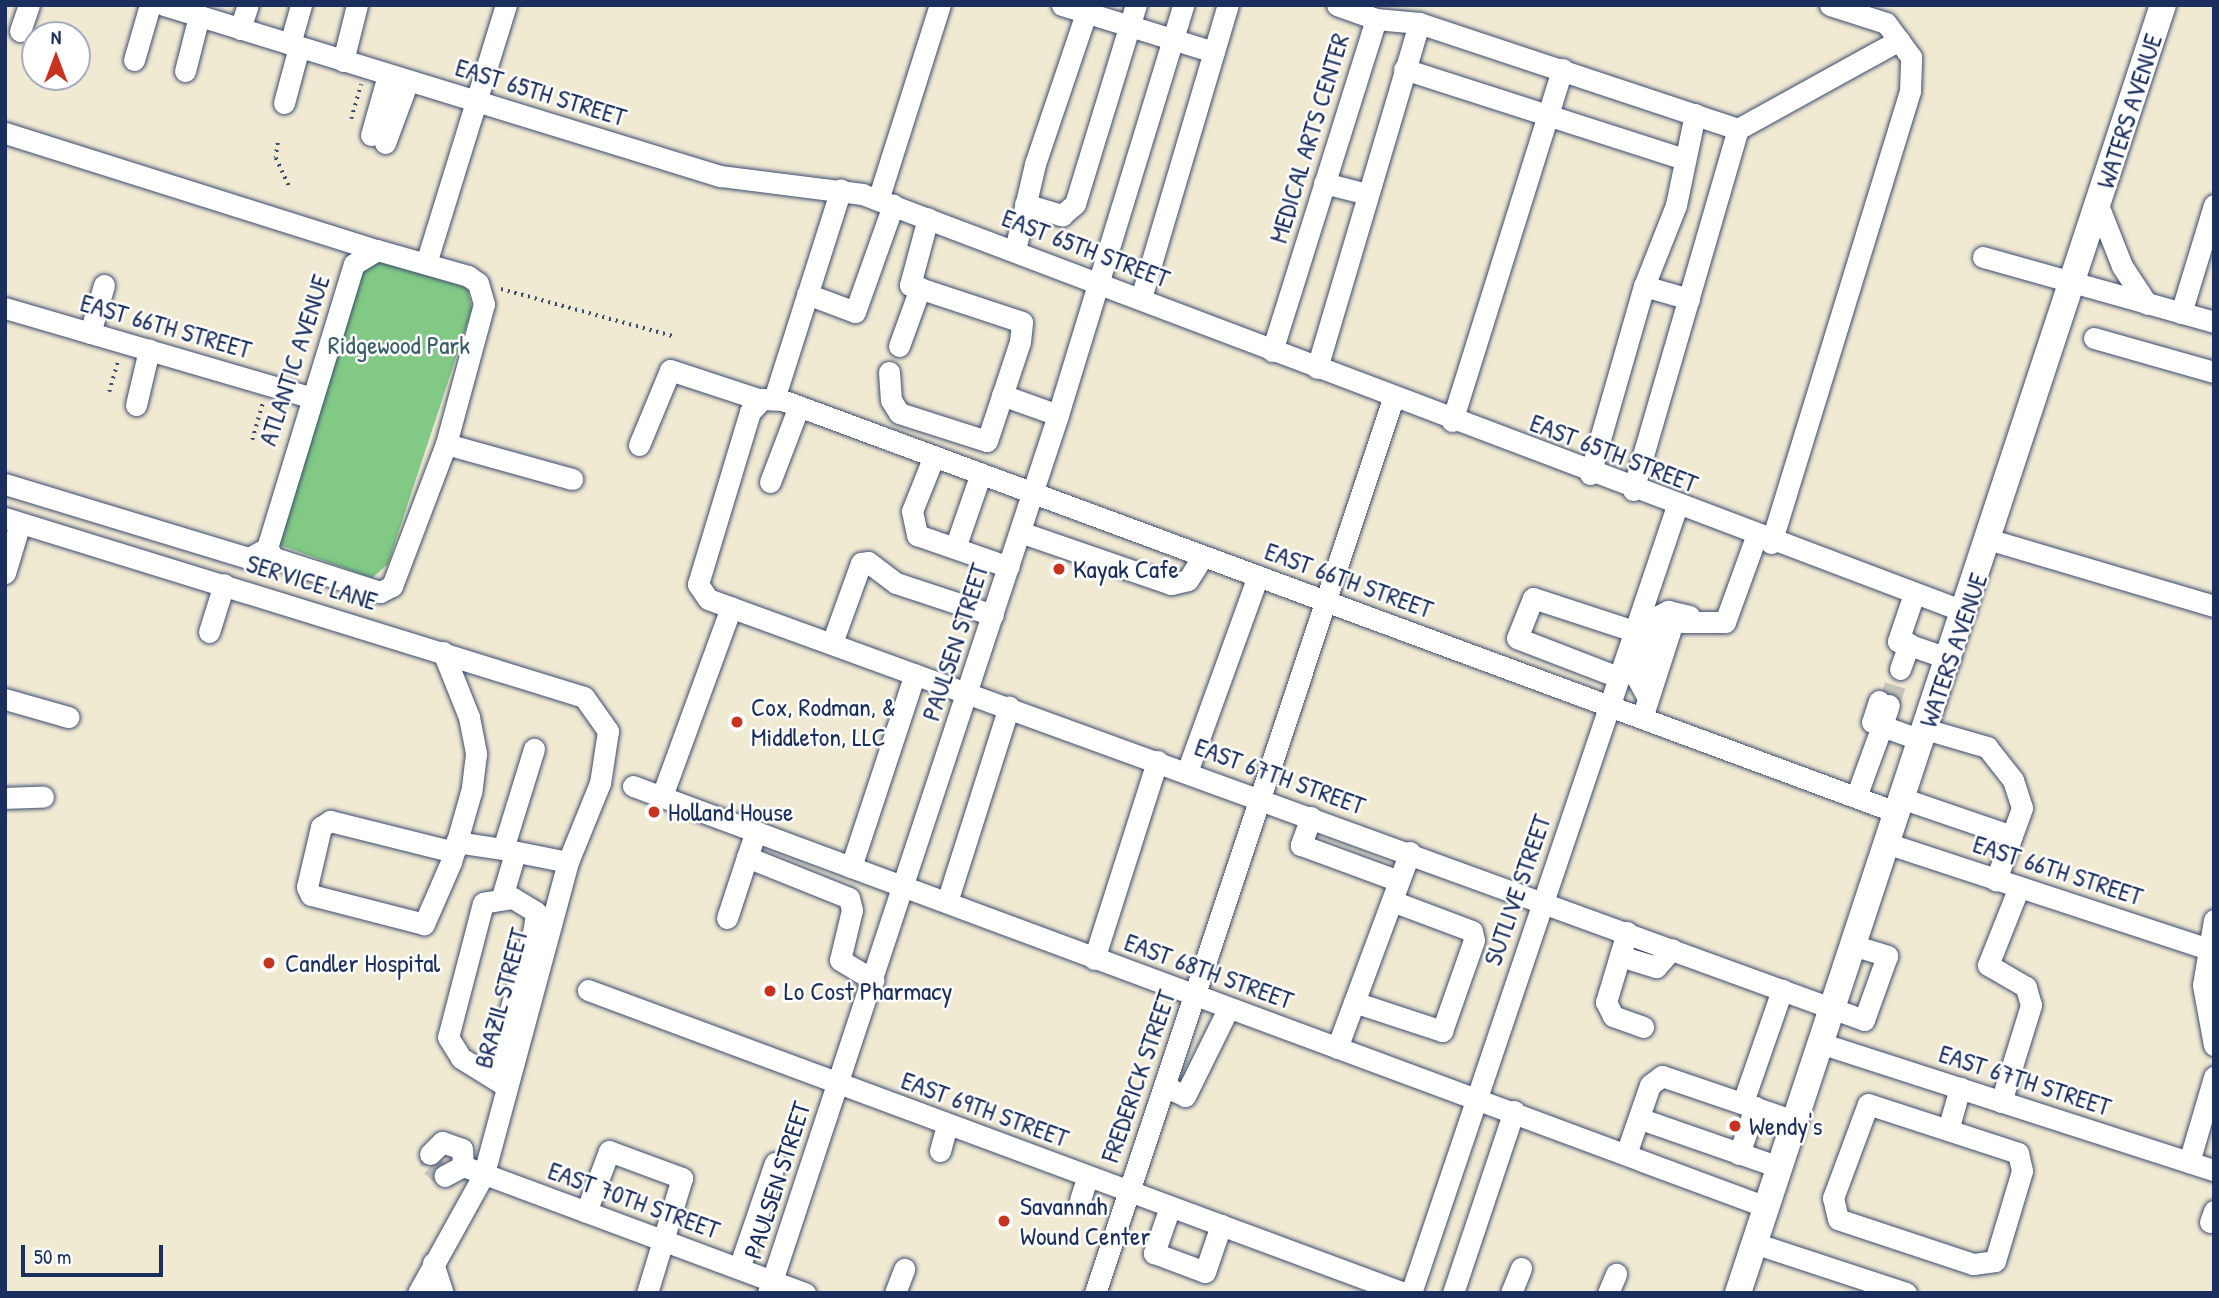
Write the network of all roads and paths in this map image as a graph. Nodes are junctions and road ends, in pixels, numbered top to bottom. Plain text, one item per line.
1 (29, 5) edge
2 (139, 5) edge
3 (150, 5) edge
4 (164, 5) edge
5 (248, 5) edge
6 (301, 5) edge
7 (357, 5) edge
8 (506, 5) edge
9 (940, 5) edge
10 (1062, 5) edge
11 (1136, 5) edge
12 (1183, 5) edge
13 (1228, 5) edge
14 (1337, 5) edge
15 (1830, 5) edge
16 (2163, 5) edge
17 (1086, 13) junction
18 (1889, 14) edge
19 (200, 16) junction
20 (1376, 19) junction
21 (1419, 23) junction
22 (1129, 26) junction
23 (240, 29) junction
24 (20, 31) dead end
25 (1173, 40) junction
26 (1899, 40) junction
27 (294, 46) junction
28 (1214, 52) junction
29 (343, 61) junction
30 (366, 68) junction
31 (1404, 69) junction
32 (1562, 69) junction
33 (185, 71) dead end
34 (398, 78) junction
35 (474, 101) junction
36 (284, 103) dead end
37 (1695, 114) junction
38 (1548, 115) junction
39 (351, 119) dead end
40 (1738, 129) junction
41 (5, 133) edge
42 (378, 139) dead end
43 (278, 143) dead end
44 (1682, 158) junction
45 (1324, 183) junction
46 (290, 188) dead end
47 (841, 189) junction
48 (1367, 194) junction
49 (885, 203) junction
50 (1026, 204) junction
51 (2098, 205) junction
52 (2214, 205) edge
53 (928, 218) junction
54 (377, 250) junction
55 (1015, 250) junction
56 (1983, 257) dead end
57 (426, 260) junction
58 (1099, 281) junction
59 (478, 284) junction
60 (2073, 284) junction
61 (104, 285) dead end
62 (1644, 286) junction
63 (920, 288) junction
64 (807, 295) junction
65 (1141, 298) junction
66 (1689, 299) junction
67 (2147, 304) junction
68 (5, 308) edge
69 (2181, 313) junction
70 (2214, 322) edge
71 (90, 333) junction
72 (673, 335) dead end
73 (2094, 338) dead end
74 (123, 342) junction
75 (899, 346) dead end
76 (149, 350) junction
77 (1272, 351) junction
78 (1317, 368) junction
79 (890, 372) dead end
80 (2214, 372) edge
81 (268, 384) junction
82 (109, 392) dead end
83 (1002, 395) junction
84 (310, 397) junction
85 (1393, 399) junction
86 (779, 401) junction
87 (136, 405) dead end
88 (1058, 415) junction
89 (1452, 421) junction
90 (252, 440) dead end
91 (446, 444) junction
92 (639, 445) dead end
93 (934, 456) junction
94 (981, 474) junction
95 (1590, 474) junction
96 (572, 478) dead end
97 (770, 482) dead end
98 (5, 484) edge
99 (1633, 490) junction
100 (1033, 493) junction
101 (1677, 506) junction
102 (13, 520) edge
103 (1020, 531) junction
104 (1763, 540) junction
105 (1991, 540) junction
106 (267, 548) junction
107 (955, 548) junction
108 (1203, 556) junction
109 (1009, 567) junction
110 (5, 573) edge
111 (1258, 576) junction
112 (224, 584) junction
113 (1914, 594) junction
114 (1326, 601) junction
115 (2214, 606) edge
116 (731, 607) junction
117 (1966, 612) junction
118 (993, 615) junction
119 (1634, 631) junction
120 (209, 632) dead end
121 (1904, 642) junction
122 (832, 643) junction
123 (443, 652) junction
124 (1950, 659) junction
125 (1895, 667) tunnel mouth
126 (915, 674) junction
127 (1618, 677) junction
128 (967, 692) junction
129 (5, 699) edge
130 (1884, 703) tunnel mouth
131 (1609, 705) junction
132 (1009, 707) junction
133 (1645, 708) junction
134 (594, 712) joint
135 (68, 717) dead end
136 (1882, 726) junction
137 (1923, 734) junction
138 (534, 749) dead end
139 (1157, 761) junction
140 (1187, 772) junction
141 (633, 786) dead end
142 (662, 796) junction
143 (43, 797) dead end
144 (1856, 797) junction
145 (5, 798) edge
146 (1260, 798) junction
147 (1898, 805) junction
148 (1311, 817) junction
149 (756, 831) junction
150 (2012, 836) junction
151 (1886, 843) junction
152 (455, 847) junction
153 (509, 851) junction
154 (1410, 852) junction
155 (747, 857) junction
156 (568, 862) junction
157 (851, 867) junction
158 (1996, 880) junction
159 (904, 887) junction
160 (2019, 887) junction
161 (1395, 891) junction
162 (502, 897) junction
163 (1543, 901) junction
164 (947, 902) junction
165 (727, 918) dead end
166 (2214, 920) edge
167 (1627, 932) junction
168 (1852, 945) junction
169 (1672, 949) junction
170 (2210, 950) edge
171 (1620, 956) junction
172 (1094, 959) junction
173 (873, 980) junction
174 (588, 990) dead end
175 (1782, 990) junction
176 (1194, 997) junction
177 (1354, 1003) junction
178 (1228, 1009) junction
179 (1832, 1009) junction
180 (1864, 1020) junction
181 (1643, 1027) dead end
182 (1820, 1043) junction
183 (2214, 1045) edge
184 (1337, 1048) junction
185 (1853, 1054) junction
186 (2214, 1077) edge
187 (499, 1081) junction
188 (838, 1084) junction
189 (1164, 1086) junction
190 (1960, 1088) junction
191 (1477, 1097) junction
192 (2001, 1102) junction
193 (1749, 1105) junction
194 (1514, 1111) junction
195 (2209, 1111) edge
196 (1641, 1119) junction
197 (1794, 1121) junction
198 (947, 1125) junction
199 (1948, 1130) junction
200 (940, 1151) dead end
201 (430, 1154) dead end
202 (1626, 1154) junction
203 (1740, 1154) junction
204 (2189, 1162) junction
205 (775, 1163) dead end
206 (1779, 1167) junction
207 (2214, 1170) edge
208 (484, 1174) junction
209 (1088, 1176) junction
210 (1129, 1191) junction
211 (1080, 1200) dead end
212 (761, 1204) junction
213 (1170, 1207) junction
214 (1766, 1207) junction
215 (586, 1212) junction
216 (794, 1216) junction
217 (1221, 1226) junction
218 (663, 1240) junction
219 (1754, 1243) junction
220 (433, 1263) junction
221 (739, 1268) junction
222 (1521, 1268) dead end
223 (904, 1269) dead end
224 (770, 1287) edge
225 (418, 1293) edge
226 (443, 1293) edge
227 (646, 1293) edge
228 (805, 1293) edge
229 (895, 1293) edge
230 (1095, 1293) edge
231 (1404, 1293) edge
232 (1411, 1293) edge
233 (1453, 1293) edge
234 (1511, 1293) edge
235 (1738, 1293) edge
236 (1906, 1293) edge

1 - 24 street
2 - 3 street
4 - 19 street, EAST 65TH STREET
5 - 23 street
6 - 27 street
7 - 29 street
8 - 35 street
9 - 49 street
10 - 17 street
11 - 22 street
12 - 25 street, PAULSEN STREET
13 - 28 street
14 - 20 street
15 - 18 street
16 - 51 main road, WATERS AVENUE
17 - 22 street
17 - 50 street
18 - 26 street
19 - 23 street, EAST 65TH STREET
19 - 33 street
20 - 21 street, MEDICAL ARTS CENTER
20 - 45 street, MEDICAL ARTS CENTER
21 - 31 street
21 - 32 street, MEDICAL ARTS CENTER
22 - 25 street
22 - 50 street
23 - 27 street, EAST 65TH STREET
25 - 28 street
25 - 58 street, PAULSEN STREET
26 - 40 street
26 - 104 street
27 - 29 street, EAST 65TH STREET
27 - 36 street
28 - 65 street
29 - 30 street, EAST 65TH STREET
30 - 34 street, EAST 65TH STREET
30 - 39 path
31 - 38 street
31 - 48 street
32 - 37 street, MEDICAL ARTS CENTER
32 - 38 street
34 - 35 street, EAST 65TH STREET
34 - 42 street
35 - 47 street, EAST 65TH STREET
35 - 57 street
37 - 40 street, MEDICAL ARTS CENTER
37 - 44 street
38 - 44 street
38 - 89 street
40 - 66 street
41 - 54 street
43 - 46 path
44 - 62 street
45 - 48 street
45 - 77 street, MEDICAL ARTS CENTER
47 - 49 street, EAST 65TH STREET
47 - 64 street
48 - 78 street
49 - 53 street, EAST 65TH STREET
49 - 64 street
50 - 55 street
51 - 60 main road, WATERS AVENUE
51 - 67 street
52 - 69 street
53 - 55 street, EAST 65TH STREET
53 - 63 street
54 - 57 street
54 - 84 street, ATLANTIC AVENUE
55 - 58 street, EAST 65TH STREET
56 - 60 street
57 - 59 street
58 - 65 street, EAST 65TH STREET
58 - 88 street, PAULSEN STREET
59 - 72 path
59 - 91 street
60 - 67 street
60 - 105 main road, WATERS AVENUE
61 - 71 street
62 - 66 street
62 - 95 street
63 - 75 street
63 - 83 street
64 - 86 street
65 - 77 street, EAST 65TH STREET
66 - 99 street
67 - 69 street
68 - 71 street, EAST 66TH STREET
69 - 70 street
71 - 74 street, EAST 66TH STREET
73 - 80 street
74 - 76 street, EAST 66TH STREET
74 - 82 path
76 - 81 street, EAST 66TH STREET
76 - 87 street
77 - 78 street, EAST 65TH STREET
78 - 85 street, EAST 65TH STREET
79 - 83 street
81 - 84 street, EAST 66TH STREET
81 - 90 path
83 - 88 street
84 - 106 street, ATLANTIC AVENUE
85 - 89 street, EAST 65TH STREET
85 - 114 street, FREDERICK STREET
86 - 92 street, EAST 66TH STREET
86 - 93 street, EAST 66TH STREET
86 - 97 street
86 - 116 street, EAST 67TH STREET
88 - 100 street, PAULSEN STREET
89 - 95 street, EAST 65TH STREET
91 - 96 street
91 - 106 street
93 - 94 street, EAST 66TH STREET
93 - 107 street
94 - 100 street, EAST 66TH STREET
94 - 107 street
95 - 99 street, EAST 65TH STREET
98 - 106 street
99 - 101 street, EAST 65TH STREET
100 - 103 street, PAULSEN STREET
100 - 108 street, EAST 66TH STREET
101 - 104 street, EAST 65TH STREET
101 - 119 street, SUTLIVE STREET
102 - 110 street
102 - 112 street, SERVICE LANE
103 - 108 street
103 - 109 street, PAULSEN STREET
104 - 113 street, EAST 65TH STREET
104 - 133 street
105 - 115 street
105 - 117 main road, WATERS AVENUE
107 - 109 street
108 - 111 street, EAST 66TH STREET
109 - 118 street, PAULSEN STREET
111 - 114 street, EAST 66TH STREET
111 - 140 street
112 - 120 street
112 - 123 street, SERVICE LANE
113 - 117 street, EAST 65TH STREET
113 - 121 street
114 - 131 street, EAST 66TH STREET
114 - 146 street, FREDERICK STREET
116 - 122 street, EAST 67TH STREET
116 - 142 street
117 - 124 main road, WATERS AVENUE
118 - 122 street
118 - 128 street, PAULSEN STREET
119 - 127 street, SUTLIVE STREET
119 - 127 street
121 - 124 street
121 - 125 street
122 - 126 street, EAST 67TH STREET
123 - 134 street, SERVICE LANE
123 - 152 street
124 - 137 main road, WATERS AVENUE
126 - 128 street, EAST 67TH STREET
126 - 157 street
127 - 131 street, SUTLIVE STREET
128 - 132 street, EAST 67TH STREET
128 - 159 street, PAULSEN STREET
129 - 135 street
130 - 136 street
131 - 133 street, EAST 66TH STREET
131 - 163 street, SUTLIVE STREET
132 - 139 street, EAST 67TH STREET
132 - 164 street
133 - 144 street, EAST 66TH STREET
134 - 156 street, BRAZIL STREET
136 - 137 street
136 - 144 street
137 - 147 main road, WATERS AVENUE
137 - 150 street
138 - 153 street
139 - 140 street, EAST 67TH STREET
139 - 172 street
140 - 146 street, EAST 67TH STREET
141 - 142 street, EAST 68TH STREET
142 - 149 street, EAST 68TH STREET
143 - 145 street
144 - 147 street, EAST 66TH STREET
146 - 148 street, EAST 67TH STREET
146 - 176 street, FREDERICK STREET
147 - 150 street, EAST 66TH STREET
147 - 151 main road, WATERS AVENUE
148 - 154 street, EAST 67TH STREET
148 - 161 street
149 - 155 street
149 - 157 street, EAST 68TH STREET
150 - 158 street
151 - 158 street, EAST 66TH STREET
151 - 168 main road, WATERS AVENUE
152 - 152 street
152 - 153 street
153 - 156 street
153 - 162 street
154 - 161 street
154 - 163 street, EAST 67TH STREET
155 - 165 street
155 - 173 street
156 - 187 street, BRAZIL STREET
157 - 159 street, EAST 68TH STREET
158 - 160 street, EAST 66TH STREET
159 - 164 street, EAST 68TH STREET
159 - 173 street, PAULSEN STREET
160 - 170 street, EAST 66TH STREET
160 - 192 street
161 - 177 street
161 - 177 street
162 - 187 street
162 - 187 street
163 - 167 street, EAST 67TH STREET
163 - 191 street, SUTLIVE STREET
164 - 172 street, EAST 68TH STREET
166 - 170 street
167 - 169 street, EAST 67TH STREET
167 - 171 street
168 - 179 main road, WATERS AVENUE
168 - 180 street
169 - 171 street
169 - 175 street, EAST 67TH STREET
170 - 183 street
171 - 181 street
172 - 176 street, EAST 68TH STREET
173 - 188 street, PAULSEN STREET
174 - 188 street, EAST 69TH STREET
175 - 179 street, EAST 67TH STREET
175 - 193 street
176 - 178 street, EAST 68TH STREET
176 - 189 street, FREDERICK STREET
177 - 184 street
178 - 184 street, EAST 68TH STREET
178 - 189 street
179 - 180 street, EAST 67TH STREET
179 - 182 main road, WATERS AVENUE
180 - 185 street
182 - 185 street, EAST 67TH STREET
182 - 197 main road, WATERS AVENUE
184 - 191 street, EAST 68TH STREET
185 - 190 street, EAST 67TH STREET
186 - 195 street
187 - 208 street, BRAZIL STREET
188 - 198 street, EAST 69TH STREET
188 - 216 street, PAULSEN STREET
189 - 210 street, FREDERICK STREET
190 - 192 street, EAST 67TH STREET
190 - 199 street
191 - 194 street, EAST 68TH STREET
191 - 232 street, SUTLIVE STREET
192 - 204 street, EAST 67TH STREET
193 - 196 street
193 - 197 street
193 - 203 street
194 - 202 street, EAST 68TH STREET
194 - 233 street
195 - 204 street
196 - 202 street
196 - 203 street
197 - 206 main road, WATERS AVENUE
198 - 200 street
198 - 209 street, EAST 69TH STREET
199 - 199 street
201 - 208 street, EAST 70TH STREET
202 - 214 street, EAST 68TH STREET
203 - 206 street
204 - 207 street, EAST 67TH STREET
205 - 212 street
206 - 214 main road, WATERS AVENUE
208 - 215 street, EAST 70TH STREET
208 - 220 street, BRAZIL STREET
209 - 210 street, EAST 69TH STREET
209 - 211 street
210 - 213 street, EAST 69TH STREET
210 - 230 street, FREDERICK STREET
212 - 216 street
212 - 221 street
213 - 217 street, EAST 69TH STREET
213 - 217 street
214 - 219 main road, WATERS AVENUE
215 - 218 street, EAST 70TH STREET
215 - 218 street
216 - 224 street, PAULSEN STREET
217 - 231 street, EAST 69TH STREET
218 - 221 street, EAST 70TH STREET
218 - 227 street
219 - 235 main road, WATERS AVENUE
219 - 236 street
220 - 225 street, BRAZIL STREET
220 - 226 street
221 - 224 street, EAST 70TH STREET
222 - 234 street
223 - 229 street
224 - 228 street, EAST 70TH STREET

